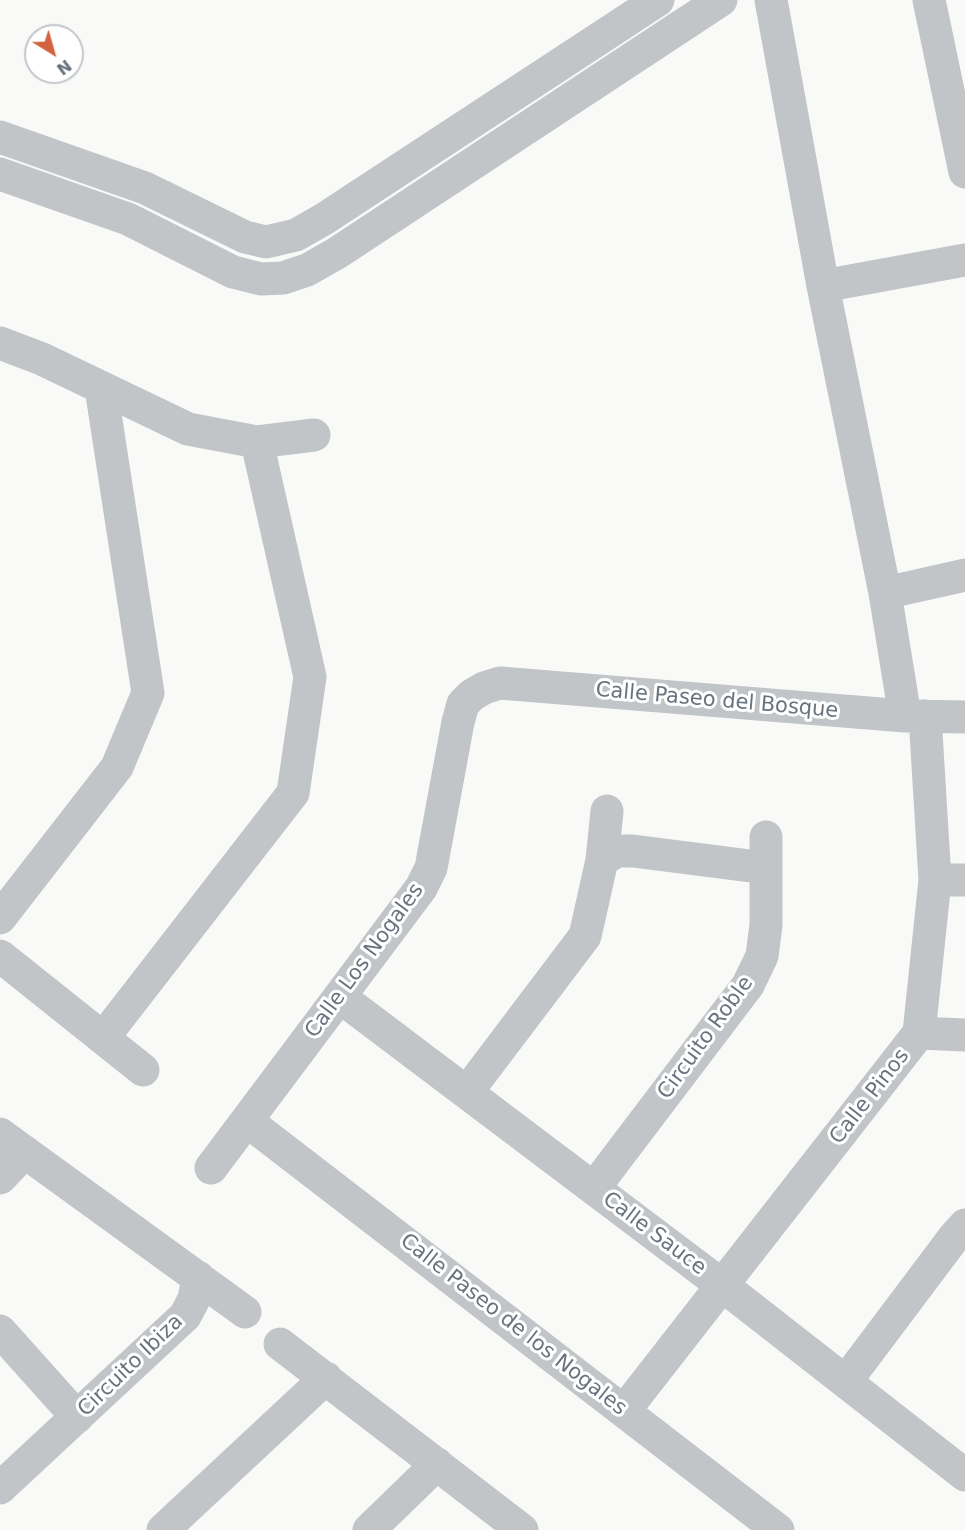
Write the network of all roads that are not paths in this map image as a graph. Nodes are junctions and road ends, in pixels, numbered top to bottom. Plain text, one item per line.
1 (658, 0) edge
2 (721, 0) edge
3 (771, 0) edge
4 (929, 0) edge
5 (956, 92) edge
6 (0, 137) edge
7 (965, 172) edge
8 (0, 174) edge
9 (965, 260) edge
10 (823, 286) junction
11 (0, 343) edge
12 (101, 388) junction
13 (314, 435) dead end
14 (257, 441) junction
15 (965, 575) edge
16 (885, 593) junction
17 (472, 695) joint
18 (915, 716) junction
19 (965, 717) edge
20 (607, 811) dead end
21 (602, 860) junction
22 (950, 880) edge
23 (0, 918) edge
24 (0, 956) edge
25 (340, 997) junction
26 (919, 1033) junction
27 (965, 1035) edge
28 (103, 1038) junction
29 (142, 1070) dead end
30 (467, 1092) junction
31 (247, 1120) junction
32 (13, 1143) edge
33 (211, 1168) dead end
34 (0, 1178) edge
35 (594, 1188) junction
36 (965, 1225) edge
37 (198, 1277) junction
38 (723, 1286) junction
39 (245, 1312) dead end
40 (0, 1331) edge
41 (280, 1344) dead end
42 (326, 1378) junction
43 (846, 1381) junction
44 (624, 1411) junction
45 (77, 1417) junction
46 (437, 1464) junction
47 (965, 1475) edge
48 (0, 1488) edge
49 (164, 1530) edge
50 (369, 1530) edge
51 (522, 1530) edge
52 (778, 1530) edge

1 - 6 street
2 - 8 street
3 - 10 street, Calle Pinos
4 - 5 street
5 - 7 street
9 - 10 street
10 - 16 street, Calle Pinos
11 - 12 street
12 - 14 street
12 - 23 street
13 - 14 street
14 - 28 street
15 - 16 street
16 - 18 street, Calle Pinos
17 - 18 street, Calle Paseo del Bosque
17 - 25 street, Calle Los Nogales
18 - 19 street, Calle Paseo del Bosque
18 - 22 street, Calle Pinos
20 - 21 street
21 - 30 street
21 - 35 street, Circuito Roble
22 - 26 street, Calle Pinos
24 - 28 street
25 - 30 street, Calle Sauce
25 - 31 street, Calle Los Nogales
26 - 27 street
26 - 38 street, Calle Pinos
28 - 29 street
30 - 35 street, Calle Sauce
31 - 33 street, Calle Los Nogales
31 - 44 street, Calle Paseo de los Nogales
32 - 34 street
32 - 37 street
35 - 38 street, Calle Sauce
36 - 43 street
37 - 39 street
37 - 45 street, Circuito Ibiza
38 - 43 street, Calle Sauce
38 - 44 street, Calle Pinos
40 - 45 street
41 - 42 street
42 - 46 street
42 - 49 street
43 - 47 street, Calle Sauce
44 - 52 street, Calle Paseo de los Nogales
45 - 48 street, Circuito Ibiza
46 - 50 street
46 - 51 street

